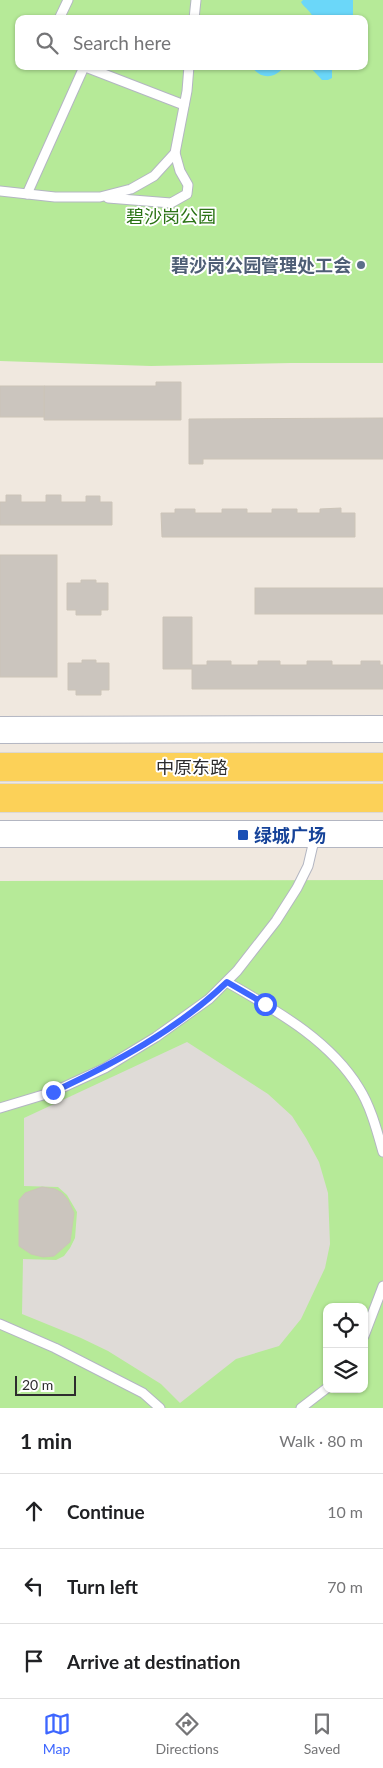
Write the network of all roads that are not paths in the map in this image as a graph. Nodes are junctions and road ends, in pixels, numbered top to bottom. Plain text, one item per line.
1 (68, 0) edge
2 (196, 0) edge
3 (61, 15) edge
4 (194, 15) edge
5 (82, 70) edge
6 (94, 70) edge
7 (188, 70) edge
8 (184, 105) junction
9 (175, 153) junction
10 (0, 190) edge
11 (28, 194) junction
12 (100, 197) junction
13 (383, 729) edge
14 (0, 730) edge
15 (0, 767) edge
16 (383, 767) edge
17 (0, 798) edge
18 (383, 798) edge
19 (0, 834) edge
20 (315, 834) junction
21 (383, 834) edge
22 (227, 982) junction
23 (0, 1108) edge
24 (383, 1152) edge
25 (383, 1286) edge
26 (0, 1324) edge
27 (368, 1325) edge
28 (323, 1391) edge
29 (160, 1408) edge
30 (301, 1408) edge

1 - 3 lane
2 - 4 lane
5 - 11 lane
6 - 8 lane
7 - 8 lane
8 - 9 lane
9 - 12 lane
9 - 12 lane
10 - 11 lane
11 - 12 lane
13 - 14 street
15 - 16 main road, 中原东路
17 - 18 main road, 中原东路
19 - 20 street
20 - 21 street
20 - 22 lane
22 - 23 lane
22 - 24 lane
25 - 27 lane
26 - 29 lane
28 - 30 lane

